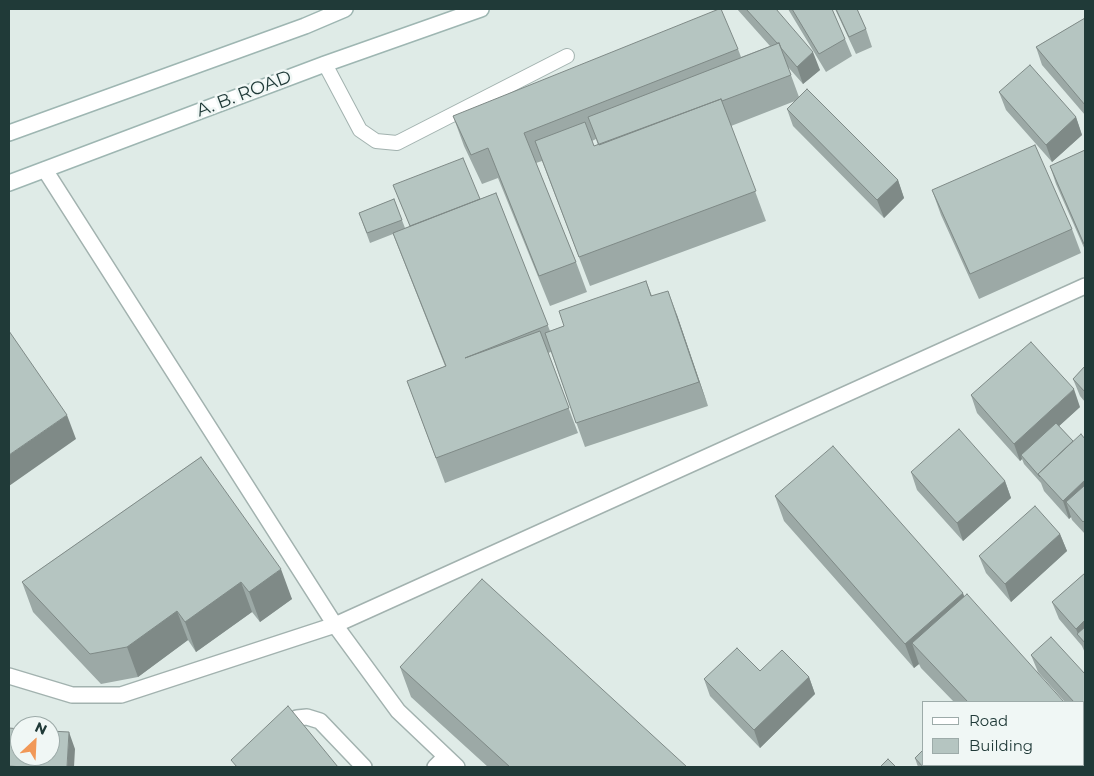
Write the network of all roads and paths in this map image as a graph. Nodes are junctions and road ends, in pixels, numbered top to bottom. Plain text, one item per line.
1 (345, 9) edge
2 (481, 9) edge
3 (567, 56) dead end
4 (325, 64) junction
5 (9, 133) edge
6 (45, 170) junction
7 (9, 183) edge
8 (1085, 286) edge
9 (335, 624) junction
10 (9, 676) edge
11 (275, 736) edge
12 (440, 762) edge
13 (364, 767) edge
14 (457, 767) edge

1 - 5 street
2 - 4 street, A. B. ROAD
3 - 4 lane
4 - 6 street, A. B. ROAD
6 - 7 street, A. B. ROAD
6 - 9 street
8 - 9 street
9 - 10 street
9 - 12 street
11 - 13 street
12 - 14 street

